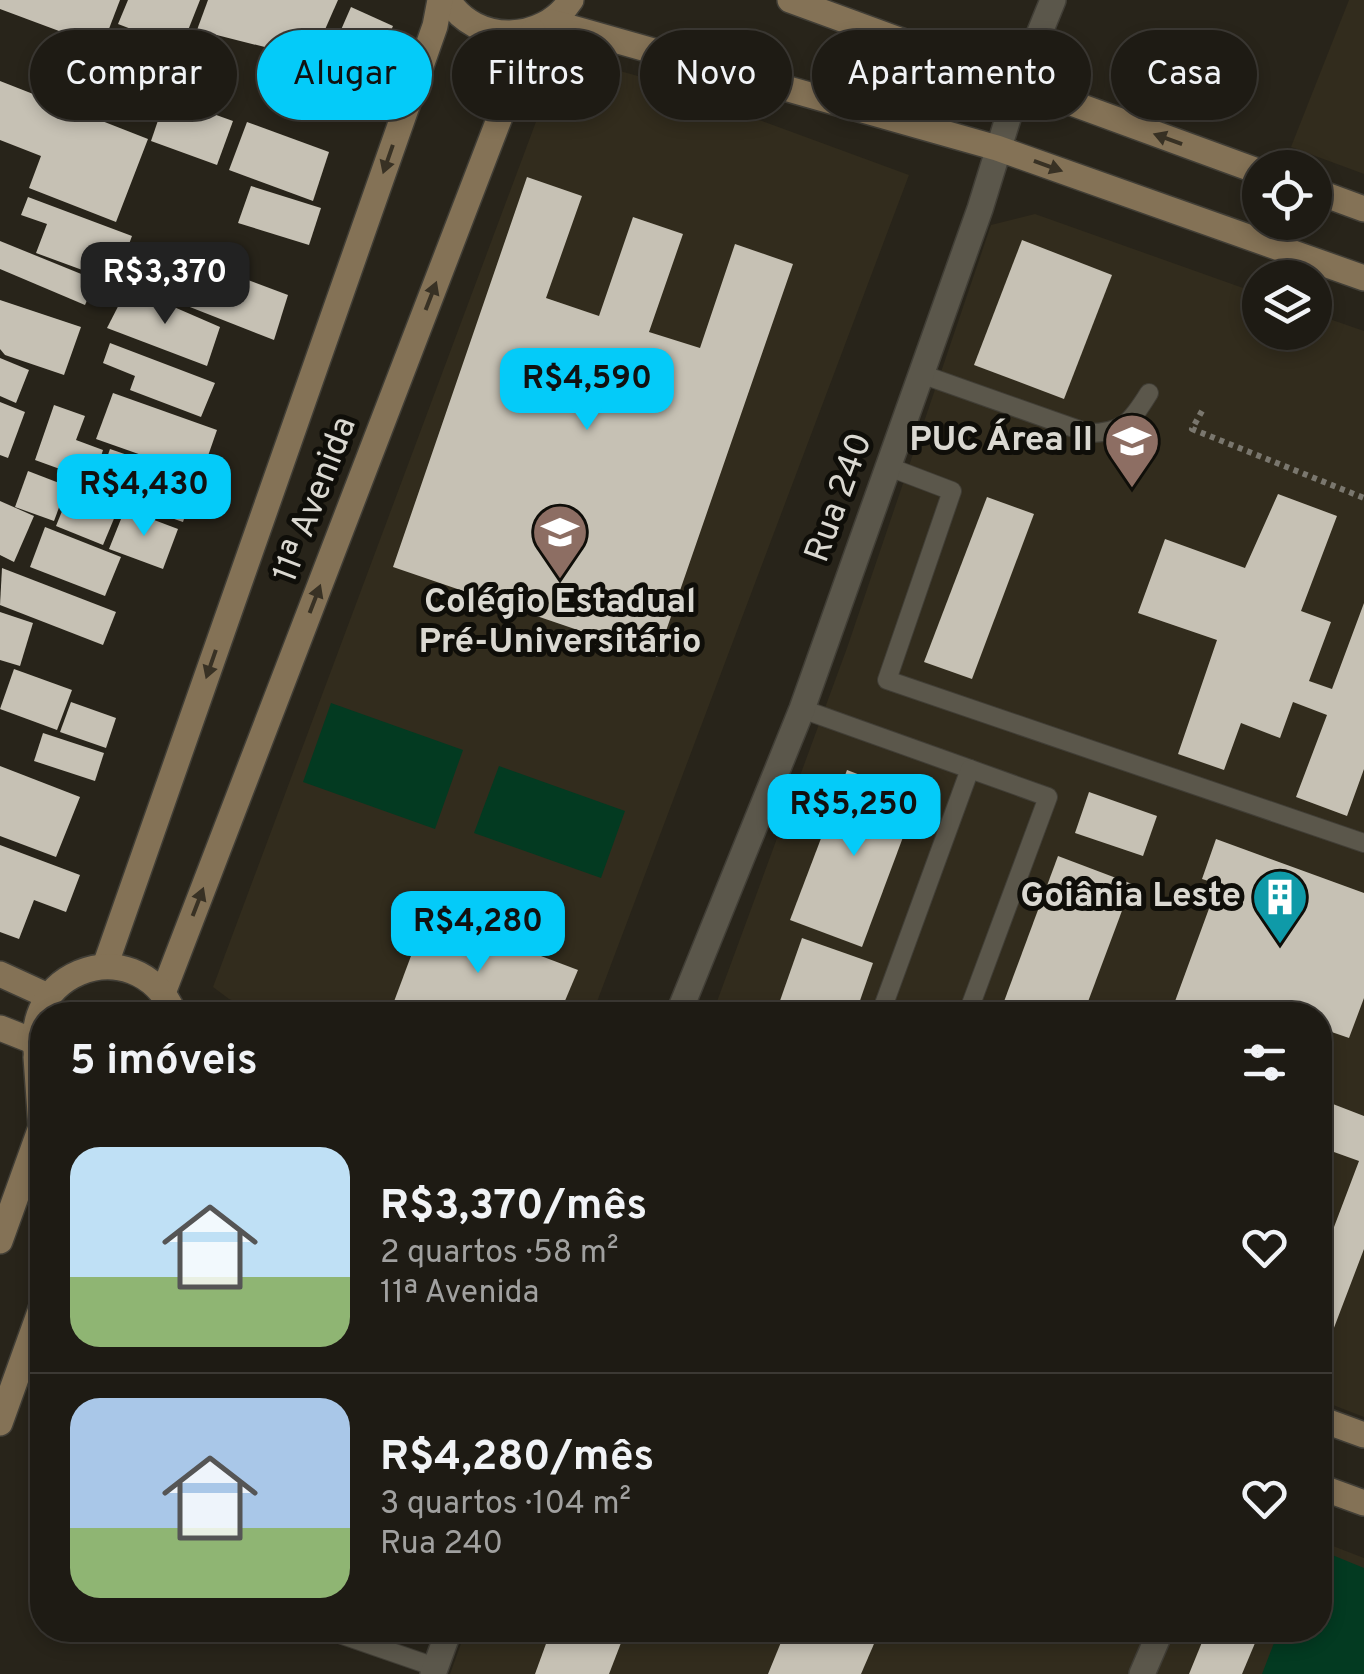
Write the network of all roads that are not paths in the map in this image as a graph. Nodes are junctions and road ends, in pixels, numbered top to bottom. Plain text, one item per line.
1 (440, 0) edge
2 (448, 0) edge
3 (571, 0) edge
4 (790, 0) edge
5 (1052, 0) edge
6 (542, 27) junction
7 (870, 30) edge
8 (1040, 30) edge
9 (1091, 112) edge
10 (1006, 120) edge
11 (996, 148) junction
12 (1242, 166) edge
13 (1332, 198) edge
14 (1364, 209) edge
15 (1364, 278) edge
16 (921, 374) junction
17 (1148, 393) dead end
18 (889, 467) junction
19 (802, 709) junction
20 (970, 769) junction
21 (1364, 843) edge
22 (105, 966) junction
23 (0, 974) edge
24 (48, 996) junction
25 (45, 1002) edge
26 (166, 1002) edge
27 (176, 1002) edge
28 (683, 1002) edge
29 (885, 1002) edge
30 (972, 1002) edge
31 (0, 1028) edge
32 (30, 1052) edge
33 (30, 1157) edge
34 (0, 1240) edge
35 (30, 1339) edge
36 (0, 1423) edge
37 (1332, 1423) edge
38 (1364, 1435) edge
39 (1332, 1491) edge
40 (1364, 1503) edge
41 (360, 1642) edge
42 (444, 1642) edge
43 (1156, 1642) edge
44 (434, 1670) edge
45 (1142, 1674) edge

1 -> 22 main road, 11ª Avenida
2 - 6 main road
3 - 6 main road
4 - 7 main road
5 - 8 street, Rua 240
6 - 11 main road
27 -> 6 main road, 11ª Avenida
12 -> 9 main road
10 - 11 street, Rua 240
11 -> 15 main road
11 - 16 street, Rua 240
13 - 14 main road
16 - 17 lane
16 - 18 street, Rua 240
18 - 19 street, Rua 240
18 - 21 lane
19 - 20 lane
19 - 28 street, Rua 240
20 - 29 lane
20 - 30 lane
22 - 24 main road
22 - 26 main road
23 - 24 main road
24 - 25 main road
31 - 32 main road
33 - 34 main road
35 - 36 main road
37 - 38 main road
39 - 40 main road
41 - 44 lane
42 - 44 street
43 - 45 street

